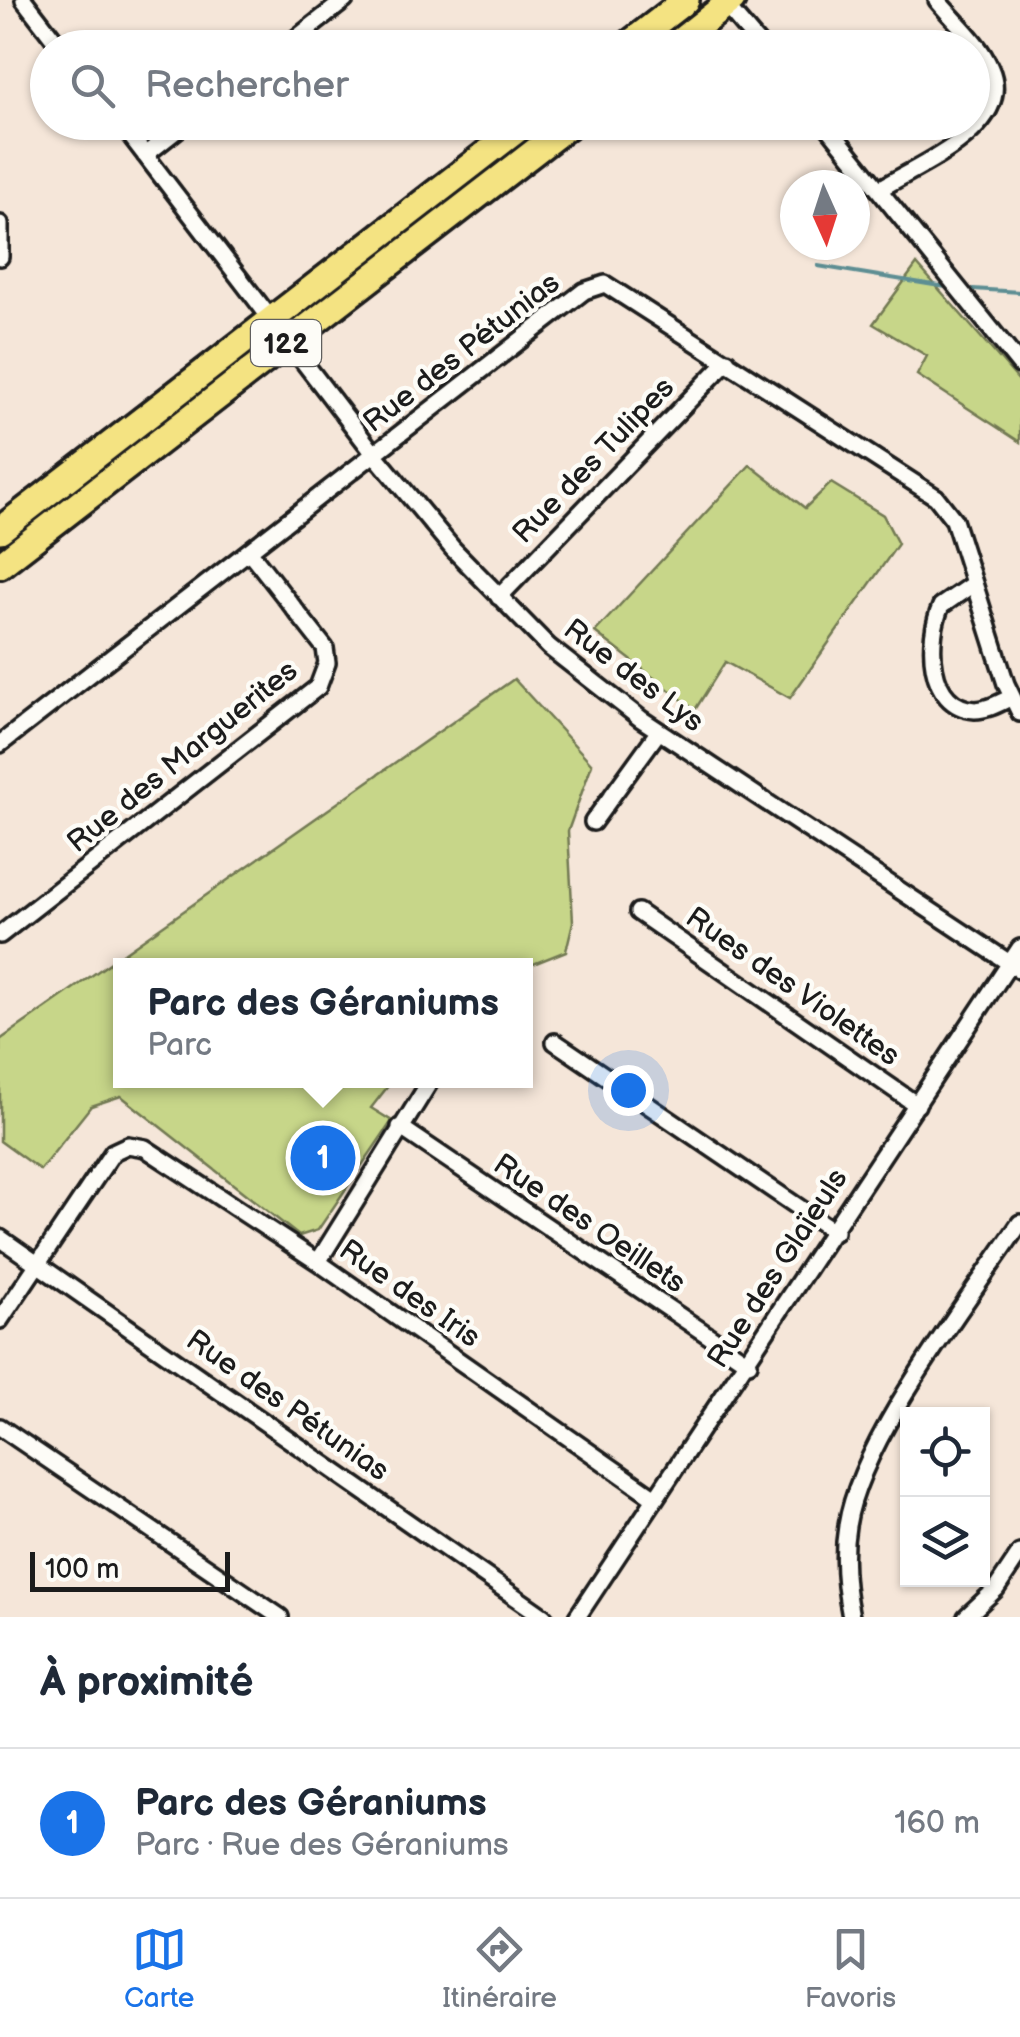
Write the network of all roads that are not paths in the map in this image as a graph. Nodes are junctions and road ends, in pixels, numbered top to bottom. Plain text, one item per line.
1 (24, 0) edge
2 (346, 0) edge
3 (686, 0) edge
4 (937, 0) edge
5 (727, 2) edge
6 (47, 30) edge
7 (307, 30) edge
8 (647, 30) edge
9 (693, 30) edge
10 (748, 30) edge
11 (961, 30) edge
12 (990, 65) edge
13 (990, 105) edge
14 (134, 140) edge
15 (164, 140) edge
16 (503, 140) edge
17 (550, 140) edge
18 (839, 140) edge
19 (959, 140) edge
20 (145, 155) junction
21 (880, 189) junction
22 (0, 224) edge
23 (0, 258) edge
24 (271, 319) junction
25 (290, 341) junction
26 (727, 361) junction
27 (1020, 364) edge
28 (375, 455) junction
29 (0, 530) edge
30 (249, 551) junction
31 (0, 565) edge
32 (974, 584) junction
33 (499, 597) junction
34 (1012, 697) junction
35 (1020, 712) edge
36 (658, 731) junction
37 (0, 744) edge
38 (593, 822) dead end
39 (638, 912) dead end
40 (0, 935) edge
41 (1020, 948) edge
42 (1015, 967) edge
43 (555, 1042) dead end
44 (425, 1088) edge
45 (917, 1105) junction
46 (400, 1128) junction
47 (1020, 1223) edge
48 (835, 1232) junction
49 (0, 1238) edge
50 (37, 1262) junction
51 (318, 1262) junction
52 (0, 1320) edge
53 (749, 1363) junction
54 (0, 1427) edge
55 (655, 1498) junction
56 (1020, 1554) edge
57 (280, 1617) edge
58 (544, 1617) edge
59 (577, 1617) edge
60 (851, 1617) edge
61 (966, 1617) edge

1 - 6 street
2 - 7 street
3 - 8 main road
4 - 11 street
5 - 9 main road
5 - 10 street
12 - 13 street
14 - 20 street, Rue des Lys
15 - 20 street
16 - 24 main road, 122
17 - 25 main road, 122
18 - 21 street
19 - 21 street
20 - 24 street, Rue des Lys
21 - 27 street
22 - 23 street
24 - 25 street, Rue des Lys
24 - 29 main road, 122
25 - 28 street, Rue des Lys
25 - 31 main road, 122
26 - 28 street, Rue des Pétunias
26 - 32 street, Rue des Pétunias
26 - 33 street, Rue des Tulipes
28 - 30 street, Rue des Pétunias
28 - 33 street, Rue des Lys
30 - 37 street, Rue des Pétunias
30 - 40 street, Rue des Marguerites
32 - 34 street, Rue des Pétunias
32 - 34 street
33 - 36 street, Rue des Lys
34 - 35 street, Rue des Pétunias
36 - 38 street
36 - 42 street, Rue des Lys
39 - 45 street, Rues des Violettes
41 - 42 street, Rue des Glaïeuls
42 - 45 street, Rue des Glaïeuls
43 - 48 street
44 - 46 street
45 - 48 street, Rue des Glaïeuls
46 - 51 street
46 - 53 street, Rue des Oeillets
47 - 60 street
48 - 53 street, Rue des Glaïeuls
49 - 50 street, Rue des Pétunias
50 - 51 street, Rue des Iris
50 - 52 street
50 - 58 street, Rue des Pétunias
51 - 55 street, Rue des Iris
53 - 55 street, Rue des Glaïeuls
54 - 57 street
55 - 59 street, Rue des Glaïeuls
56 - 61 street

